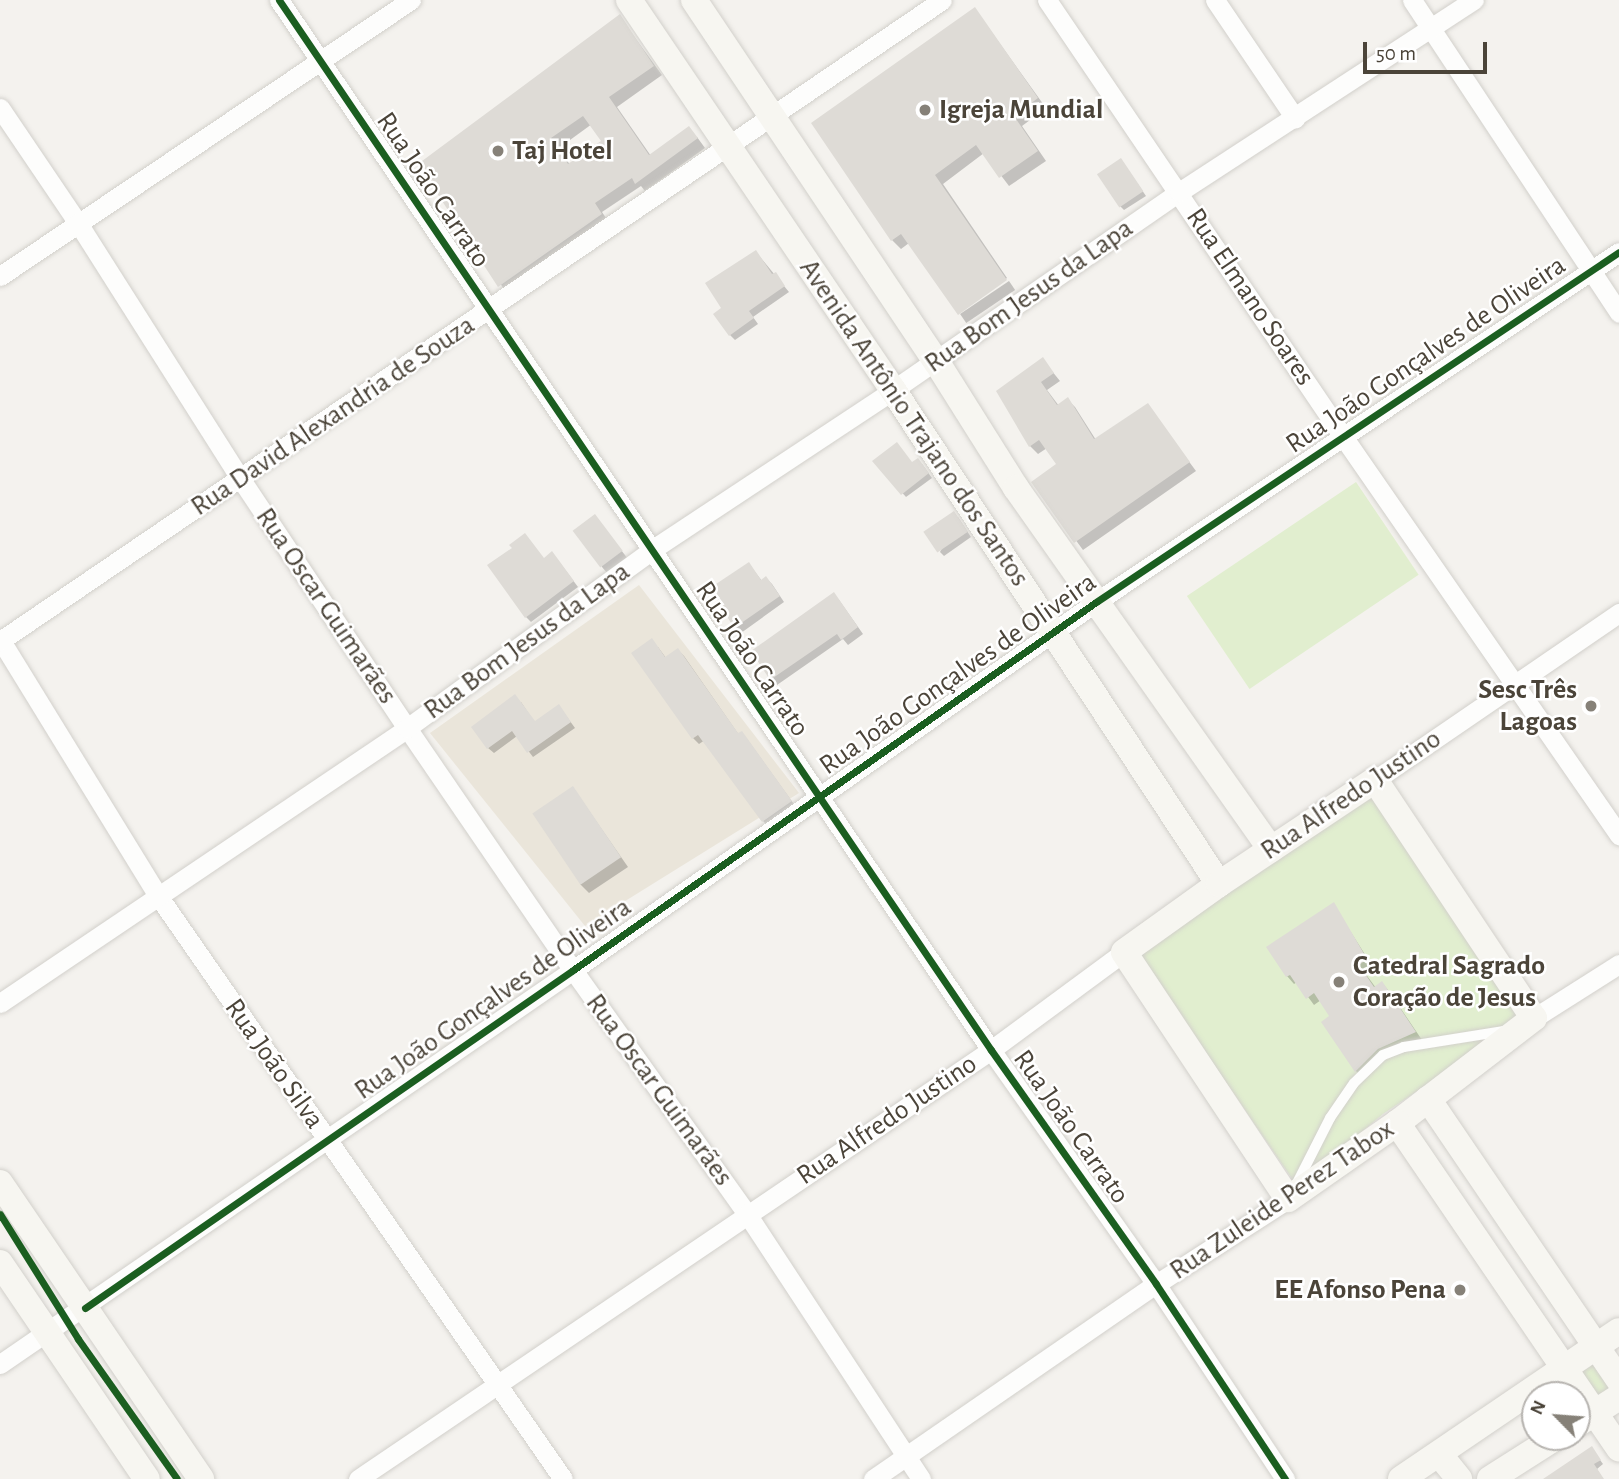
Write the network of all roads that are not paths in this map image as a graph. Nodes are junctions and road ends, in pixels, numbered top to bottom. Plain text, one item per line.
1 (279, 0) edge
2 (411, 0) edge
3 (629, 0) edge
4 (694, 0) edge
5 (942, 0) edge
6 (1047, 0) edge
7 (1215, 0) edge
8 (1412, 0) edge
9 (1474, 0) edge
10 (1432, 29) junction
11 (320, 61) junction
12 (0, 108) edge
13 (772, 117) junction
14 (1295, 118) junction
15 (729, 146) junction
16 (1179, 192) junction
17 (79, 223) junction
18 (1619, 252) edge
19 (1590, 271) junction
20 (0, 276) edge
21 (490, 310) junction
22 (1619, 313) edge
23 (936, 361) junction
24 (893, 390) junction
25 (1342, 435) junction
26 (240, 478) junction
27 (653, 549) junction
28 (1096, 602) junction
29 (1619, 614) edge
30 (1054, 634) junction
31 (0, 640) edge
32 (1516, 684) junction
33 (407, 728) junction
34 (1375, 780) junction
35 (820, 796) junction
36 (1619, 835) edge
37 (1271, 849) junction
38 (1219, 884) junction
39 (159, 897) junction
40 (1124, 952) junction
41 (1619, 964) edge
42 (573, 970) junction
43 (0, 1003) edge
44 (1526, 1023) junction
45 (991, 1050) junction
46 (1428, 1099) junction
47 (1397, 1123) junction
48 (326, 1139) junction
49 (0, 1183) edge
50 (1289, 1198) junction
51 (747, 1214) junction
52 (1515, 1228) junction
53 (1485, 1251) junction
54 (0, 1263) edge
55 (1156, 1284) junction
56 (85, 1308) junction
57 (1619, 1331) edge
58 (47, 1334) junction
59 (1597, 1347) junction
60 (0, 1364) edge
61 (1566, 1370) junction
62 (1619, 1380) edge
63 (1571, 1381) edge
64 (496, 1385) junction
65 (1619, 1397) edge
66 (1591, 1415) edge
67 (1591, 1423) edge
68 (1619, 1448) edge
69 (1534, 1451) edge
70 (1438, 1454) junction
71 (905, 1457) junction
72 (147, 1479) edge
73 (201, 1479) edge
74 (358, 1479) edge
75 (563, 1479) edge
76 (873, 1479) edge
77 (921, 1479) edge
78 (1285, 1479) edge
79 (1401, 1479) edge
80 (1459, 1479) edge
81 (1490, 1479) edge

1 - 11 street, Rua João Carrato
2 - 11 street
3 - 15 main road, Avenida Antônio Trajano dos Santos
4 - 13 main road, Avenida Antônio Trajano dos Santos
5 - 13 street, Rua David Alexandria de Souza
6 - 16 street, Rua Elmano Soares
7 - 14 street
8 - 10 street
9 - 10 street, Rua Bom Jesus da Lapa
10 - 14 street, Rua Bom Jesus da Lapa
10 - 19 street
11 - 17 street
11 - 21 street, Rua João Carrato
12 - 17 street, Rua Oscar Guimarães
13 - 15 street, Rua David Alexandria de Souza
13 - 23 main road, Avenida Antônio Trajano dos Santos
14 - 16 street, Rua Bom Jesus da Lapa
15 - 21 street, Rua David Alexandria de Souza
15 - 24 main road, Avenida Antônio Trajano dos Santos
16 - 23 street, Rua Bom Jesus da Lapa
16 - 25 street, Rua Elmano Soares
17 - 20 street
17 - 26 street, Rua Oscar Guimarães
18 - 19 street, Rua João Gonçalves de Oliveira
19 - 22 street
19 - 25 street, Rua João Gonçalves de Oliveira
21 - 26 street, Rua David Alexandria de Souza
21 - 27 street, Rua João Carrato
23 - 24 street, Rua Bom Jesus da Lapa
23 - 28 main road, Avenida Antônio Trajano dos Santos
24 - 27 street, Rua Bom Jesus da Lapa
24 - 30 main road, Avenida Antônio Trajano dos Santos
25 - 28 street, Rua João Gonçalves de Oliveira
25 - 32 street, Rua Elmano Soares
26 - 31 street, Rua David Alexandria de Souza
26 - 33 street, Rua Oscar Guimarães
27 - 33 street, Rua Bom Jesus da Lapa
27 - 35 street, Rua João Carrato
28 - 30 street, Rua João Gonçalves de Oliveira
28 - 37 main road, Avenida Antônio Trajano dos Santos
29 - 32 street, Rua Alfredo Justino
30 - 35 street, Rua João Gonçalves de Oliveira
30 - 38 main road, Avenida Antônio Trajano dos Santos
31 - 39 street, Rua João Silva
32 - 34 street, Rua Alfredo Justino
32 - 36 street, Rua Elmano Soares
33 - 39 street, Rua Bom Jesus da Lapa
33 - 42 street, Rua Oscar Guimarães
34 - 37 main road, Rua Alfredo Justino
34 - 44 main road
35 - 42 street, Rua João Gonçalves de Oliveira
35 - 45 street, Rua João Carrato
37 - 38 main road, Rua Alfredo Justino
38 - 40 main road, Rua Alfredo Justino
39 - 43 street, Rua Bom Jesus da Lapa
39 - 48 street, Rua João Silva
40 - 45 street, Rua Alfredo Justino
40 - 50 main road
41 - 44 street, Rua Zuleide Perez Tabox
42 - 48 street, Rua João Gonçalves de Oliveira
42 - 51 street, Rua Oscar Guimarães
44 - 46 main road, Rua Zuleide Perez Tabox
44 - 50 lane
45 - 51 street, Rua Alfredo Justino
45 - 55 street, Rua João Carrato
46 - 47 main road, Rua Zuleide Perez Tabox
46 - 52 main road
47 - 50 main road, Rua Zuleide Perez Tabox
47 - 53 main road
48 - 56 street, Rua João Gonçalves de Oliveira
48 - 64 street, Rua João Silva
49 - 56 main road
50 - 55 street, Rua Zuleide Perez Tabox
51 - 64 street, Rua Alfredo Justino
51 - 71 street, Rua Oscar Guimarães
52 - 53 main road
52 - 59 main road
53 - 61 main road
54 - 58 main road
55 - 71 street, Rua Zuleide Perez Tabox
55 - 78 street, Rua João Carrato
56 - 58 street, Rua João Gonçalves de Oliveira
56 - 73 main road
57 - 59 main road
58 - 60 street
58 - 72 main road
59 - 61 main road
59 - 62 main road
61 - 63 main road
61 - 70 main road
64 - 74 street, Rua Alfredo Justino
64 - 75 street, Rua João Silva
65 - 66 main road
67 - 68 main road
69 - 81 main road
70 - 79 main road
70 - 80 main road
71 - 76 street, Rua Zuleide Perez Tabox
71 - 77 street, Rua Oscar Guimarães

